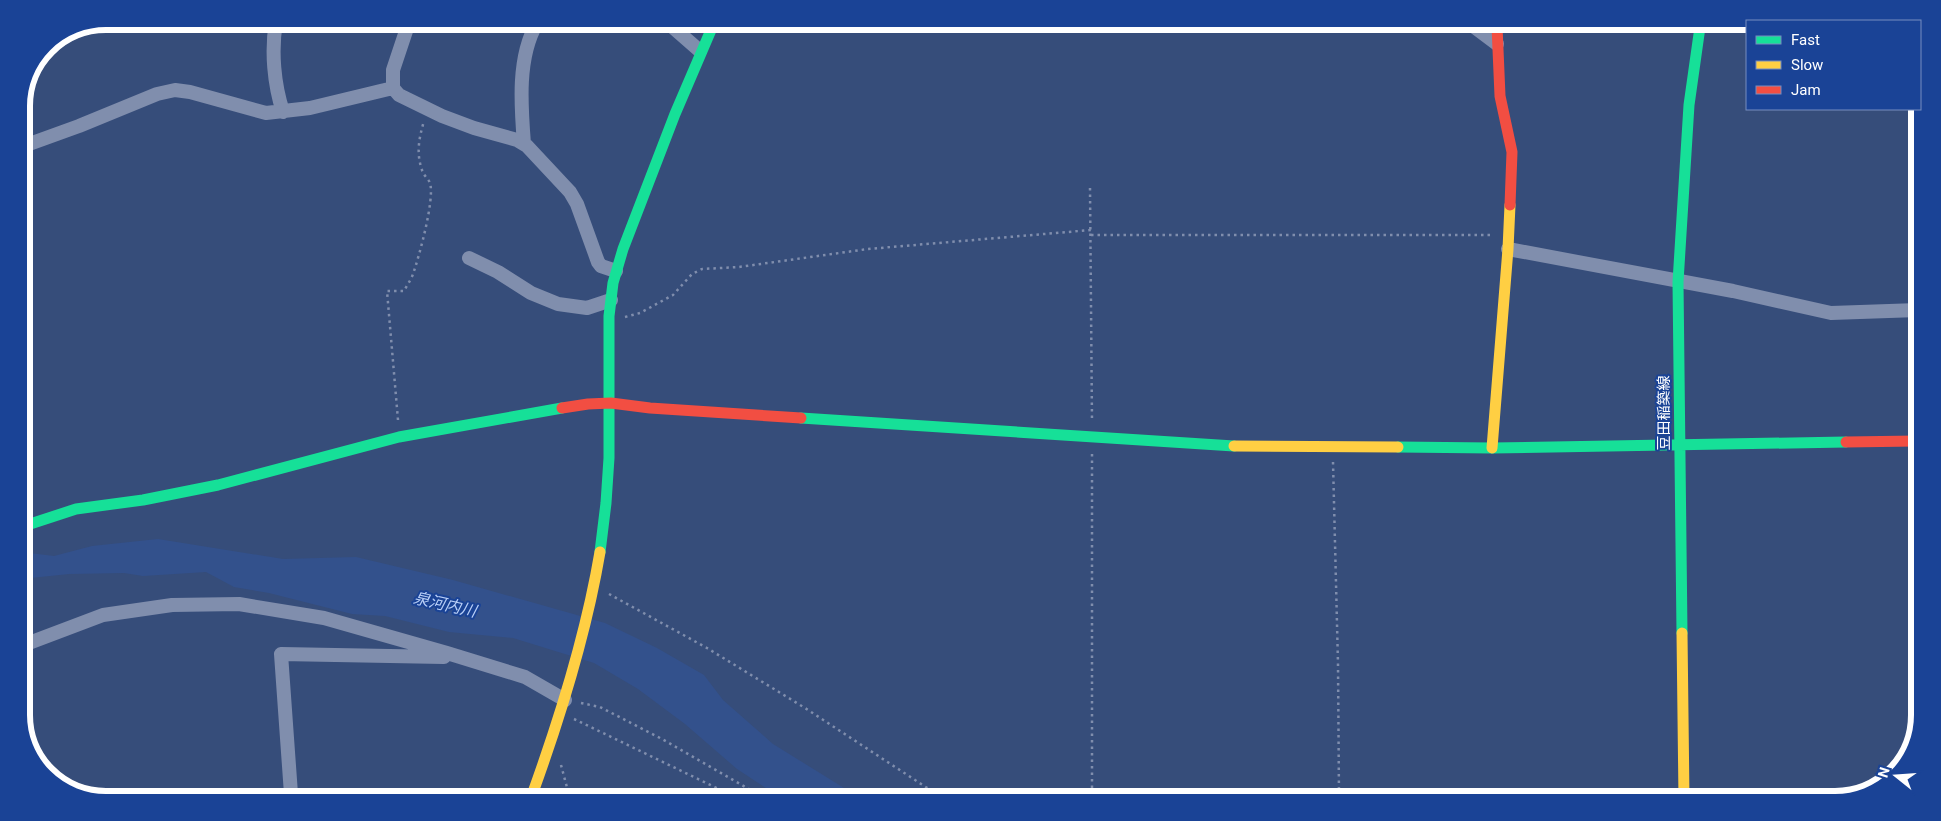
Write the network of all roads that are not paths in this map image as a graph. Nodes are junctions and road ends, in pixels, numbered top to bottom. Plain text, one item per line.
1 (275, 30) edge
2 (406, 30) edge
3 (535, 30) edge
4 (676, 30) edge
5 (711, 30) edge
6 (1479, 30) edge
7 (1497, 30) edge
8 (1700, 30) edge
9 (1497, 44) junction
10 (700, 52) junction
11 (392, 88) junction
12 (283, 112) junction
13 (30, 144) edge
14 (524, 144) junction
15 (1508, 250) junction
16 (469, 258) dead end
17 (616, 272) junction
18 (1678, 282) junction
19 (611, 300) junction
20 (1911, 310) edge
21 (611, 403) junction
22 (1911, 441) edge
23 (1679, 446) junction
24 (1492, 448) junction
25 (30, 524) edge
26 (30, 643) edge
27 (462, 658) junction
28 (563, 706) junction
29 (291, 791) edge
30 (533, 791) edge
31 (1684, 791) edge

1 - 12 street
2 - 11 street
3 - 14 street
4 - 10 street
5 - 10 street
6 - 9 street
7 - 9 street
8 - 18 street, 豆田稲築線
9 - 15 street
10 - 17 street
11 - 12 street
11 - 14 street
12 - 13 street
14 - 17 street
15 - 18 street
15 - 24 street
16 - 19 street
17 - 19 street
18 - 20 street
18 - 23 street, 豆田稲築線
19 - 21 street
21 - 24 street
21 - 25 street
21 - 28 street
22 - 23 street
23 - 24 street
23 - 31 street, 豆田稲築線
26 - 27 street
27 - 28 street
27 - 29 street
28 - 30 street

